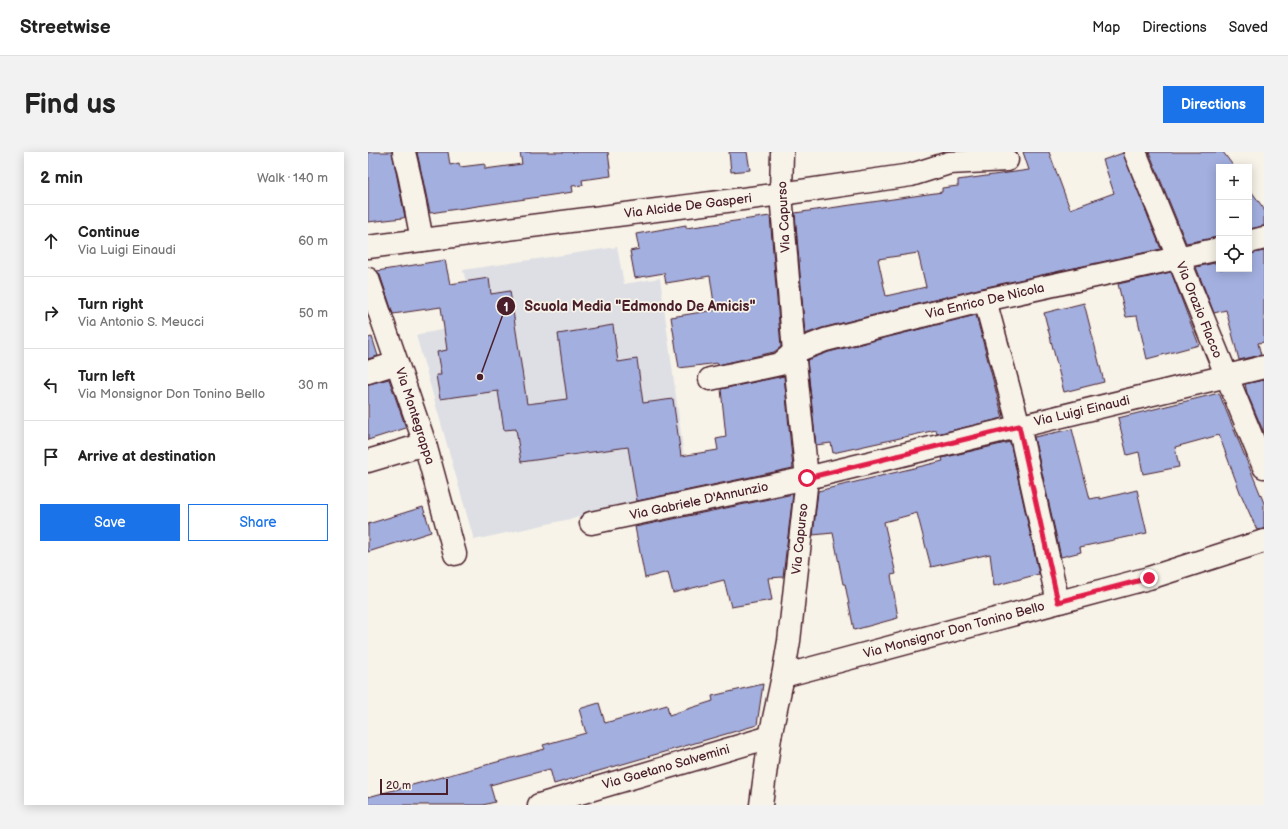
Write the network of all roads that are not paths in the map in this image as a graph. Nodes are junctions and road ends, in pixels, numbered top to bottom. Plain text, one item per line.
1 (404, 152) edge
2 (782, 152) edge
3 (1135, 152) edge
4 (954, 158) edge
5 (1006, 160) dead end
6 (781, 194) junction
7 (1264, 238) edge
8 (422, 240) junction
9 (1252, 241) edge
10 (368, 247) edge
11 (1216, 250) edge
12 (1178, 258) junction
13 (368, 279) edge
14 (985, 300) junction
15 (794, 352) junction
16 (398, 363) junction
17 (1264, 367) edge
18 (368, 372) edge
19 (1227, 377) junction
20 (710, 379) dead end
21 (1019, 426) junction
22 (425, 444) junction
23 (368, 461) edge
24 (1264, 467) edge
25 (807, 478) junction
26 (591, 523) dead end
27 (1264, 541) edge
28 (455, 554) dead end
29 (1058, 602) junction
30 (783, 676) junction
31 (770, 737) junction
32 (539, 805) edge
33 (761, 805) edge

1 - 8 street
2 - 6 street, Via Capurso
3 - 12 street, Via Orazio Flacco
4 - 5 street, Via Alcide De Gasperi
4 - 6 street, Via Alcide De Gasperi
6 - 8 street, Via Alcide De Gasperi
6 - 15 street, Via Capurso
7 - 9 street
8 - 10 street, Via Alcide De Gasperi
11 - 12 street, Via Enrico De Nicola
12 - 14 street, Via Enrico De Nicola
12 - 19 street, Via Orazio Flacco
13 - 16 street, Via Montegrappa
14 - 15 street, Via Enrico De Nicola
14 - 21 street
15 - 20 street, Via Enrico De Nicola
15 - 25 street, Via Capurso
16 - 18 street
16 - 22 street, Via Montegrappa
17 - 19 street, Via Luigi Einaudi
19 - 21 street, Via Luigi Einaudi
19 - 24 street, Via Orazio Flacco
21 - 25 street, Via Luigi Einaudi
21 - 29 street
22 - 23 street
22 - 28 street, Via Montegrappa
25 - 26 street, Via Gabriele D'Annunzio
25 - 30 street, Via Capurso
27 - 29 street, Via Monsignor Don Tonino Bello
29 - 30 street, Via Monsignor Don Tonino Bello
30 - 31 street, Via Capurso
31 - 32 street, Via Gaetano Salvemini
31 - 33 street, Via Capurso

